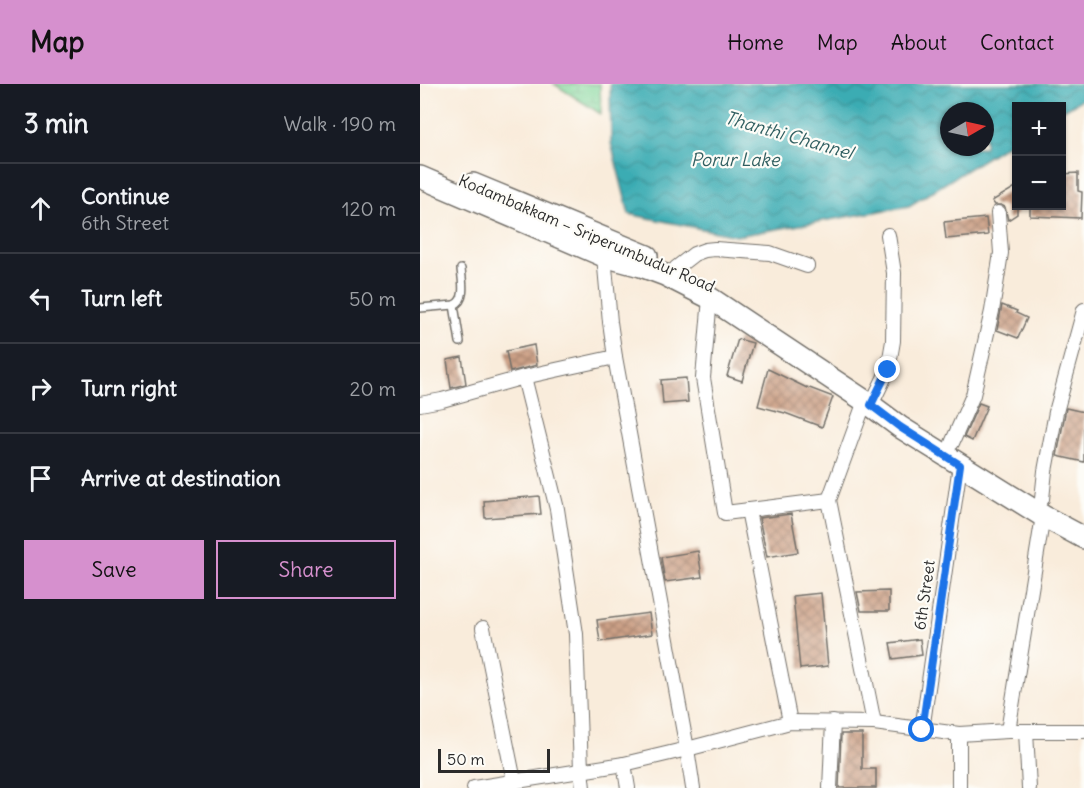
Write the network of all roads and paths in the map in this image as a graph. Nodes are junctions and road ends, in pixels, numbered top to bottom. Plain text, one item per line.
1 (420, 163) edge
2 (420, 177) edge
3 (998, 213) dead end
4 (568, 232) junction
5 (888, 236) dead end
6 (604, 256) junction
7 (807, 266) dead end
8 (676, 268) junction
9 (461, 269) dead end
10 (710, 298) junction
11 (454, 305) junction
12 (420, 308) edge
13 (1084, 310) edge
14 (460, 342) dead end
15 (615, 357) junction
16 (524, 377) junction
17 (871, 400) junction
18 (420, 404) edge
19 (952, 444) junction
20 (960, 465) junction
21 (829, 500) junction
22 (1042, 507) junction
23 (748, 510) junction
24 (1084, 522) edge
25 (1084, 538) edge
26 (483, 628) dead end
27 (790, 722) junction
28 (833, 722) junction
29 (874, 723) junction
30 (922, 730) junction
31 (1008, 731) junction
32 (1026, 731) junction
33 (1084, 731) edge
34 (959, 734) junction
35 (687, 749) junction
36 (624, 764) junction
37 (581, 770) junction
38 (514, 781) junction
39 (474, 788) edge
40 (583, 788) edge
41 (628, 788) edge
42 (693, 788) edge
43 (830, 788) edge
44 (959, 788) edge
45 (1029, 788) edge

1 - 4 main road, Kodambakkam – Sriperumbudur Road
2 - 4 main road, Kodambakkam – Sriperumbudur Road
3 - 19 street
4 - 6 main road, Kodambakkam – Sriperumbudur Road
4 - 8 main road, Kodambakkam – Sriperumbudur Road
5 - 17 street
6 - 10 main road, Kodambakkam – Sriperumbudur Road
6 - 15 street
7 - 8 street
8 - 17 main road, Kodambakkam – Sriperumbudur Road
9 - 11 lane
10 - 17 main road, Kodambakkam – Sriperumbudur Road
10 - 23 street
11 - 12 lane
11 - 14 lane
13 - 22 street
15 - 16 street
15 - 35 street
16 - 18 street
16 - 37 street
17 - 19 main road, Kodambakkam – Sriperumbudur Road
17 - 20 main road, Kodambakkam – Sriperumbudur Road
17 - 21 street
19 - 22 main road, Kodambakkam – Sriperumbudur Road
20 - 22 main road, Kodambakkam – Sriperumbudur Road
20 - 30 street, 6th Street
21 - 23 street
21 - 29 street
22 - 24 main road, Kodambakkam – Sriperumbudur Road
22 - 25 main road, Kodambakkam – Sriperumbudur Road
22 - 31 street
23 - 27 street
26 - 38 street
27 - 28 street
27 - 35 street
28 - 29 street
28 - 43 street
29 - 30 street
30 - 34 street
31 - 32 street
31 - 34 street
32 - 33 street
32 - 45 street
34 - 44 street
35 - 36 street
35 - 42 street
36 - 37 street
36 - 41 street
37 - 38 street
37 - 40 street
38 - 39 street

